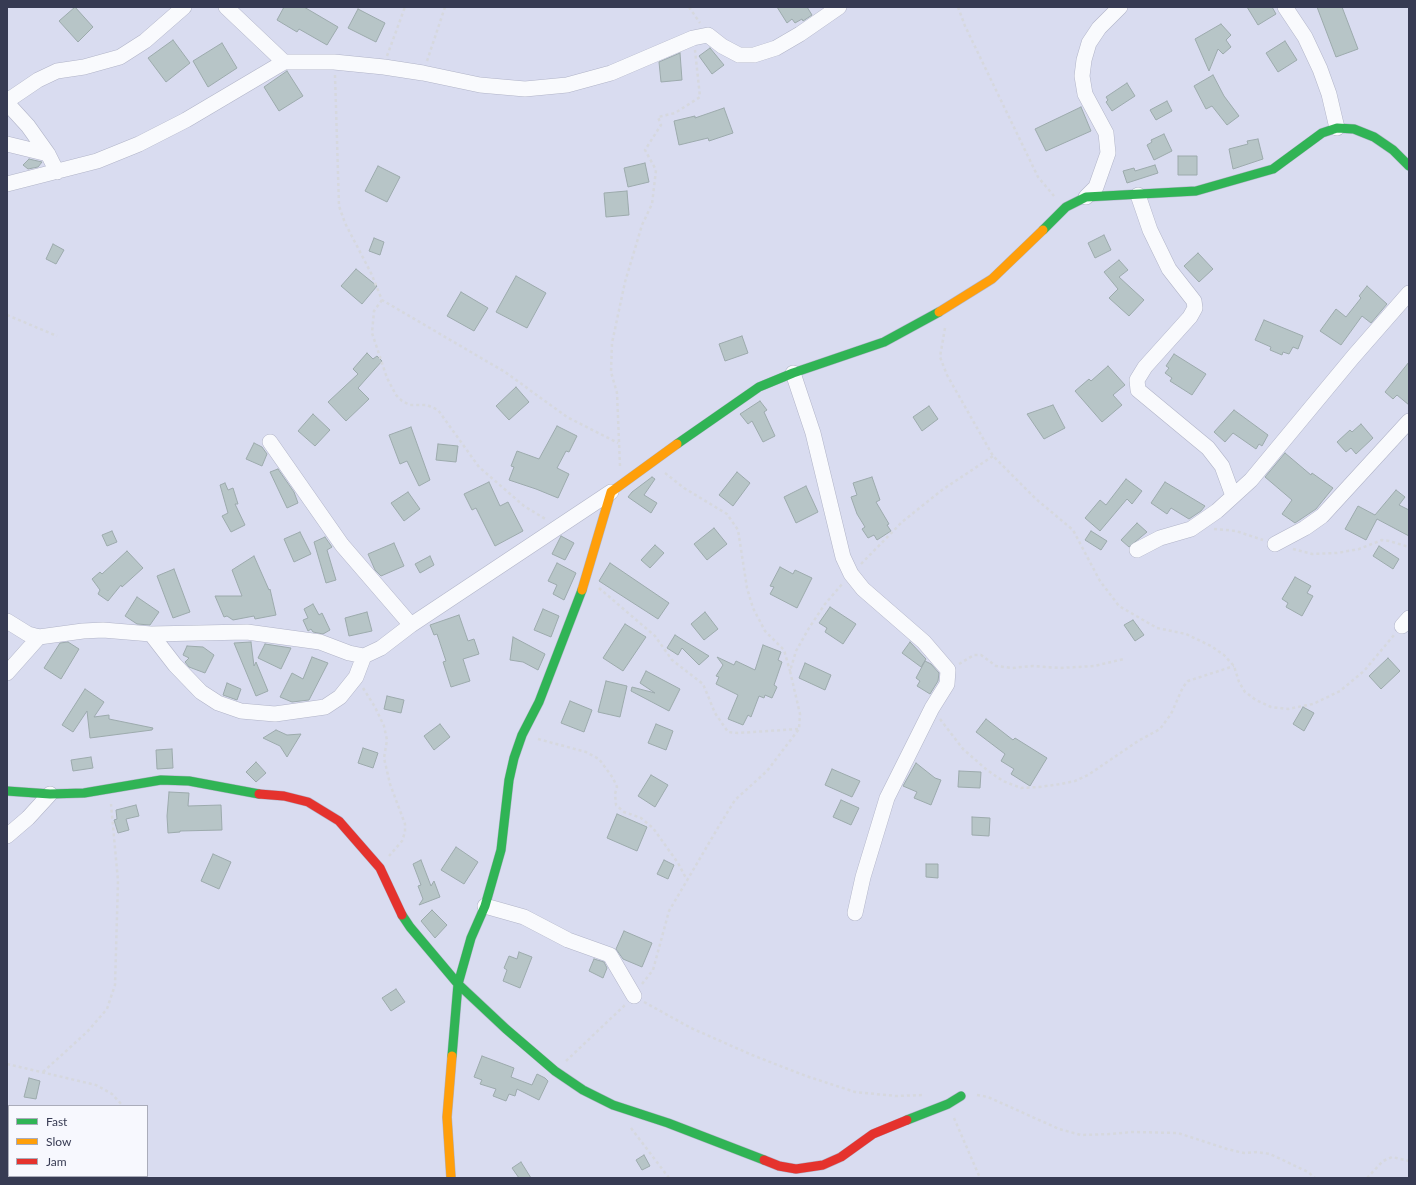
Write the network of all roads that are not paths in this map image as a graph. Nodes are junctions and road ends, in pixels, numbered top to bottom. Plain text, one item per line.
1 (184, 7) edge
2 (226, 7) edge
3 (839, 7) edge
4 (1120, 7) edge
5 (1285, 7) edge
6 (284, 62) junction
7 (7, 102) edge
8 (1337, 128) junction
9 (7, 144) edge
10 (48, 154) junction
11 (1409, 166) edge
12 (57, 172) junction
13 (7, 184) edge
14 (1138, 195) junction
15 (1086, 197) junction
16 (1409, 294) edge
17 (793, 373) junction
18 (1409, 421) edge
19 (270, 442) dead end
20 (611, 492) junction
21 (1232, 496) junction
22 (1275, 544) dead end
23 (1137, 550) dead end
24 (7, 621) edge
25 (411, 626) junction
26 (151, 634) junction
27 (39, 637) junction
28 (364, 656) junction
29 (7, 673) edge
30 (7, 791) edge
31 (50, 794) junction
32 (7, 836) edge
33 (485, 906) junction
34 (855, 913) dead end
35 (458, 984) junction
36 (634, 996) road end
37 (961, 1096) dead end
38 (451, 1178) edge

1 - 7 street
2 - 6 street
3 - 6 street
4 - 15 street
5 - 8 street
6 - 12 street
7 - 10 street
8 - 11 street
8 - 14 street
9 - 10 street
10 - 12 street
12 - 13 street
14 - 15 street
14 - 21 street
15 - 17 street
16 - 21 street
17 - 20 street
17 - 34 street
18 - 22 street
19 - 25 street
20 - 25 street
20 - 33 street
21 - 23 street
24 - 27 street
25 - 28 street
26 - 27 street
26 - 28 street
26 - 28 street
27 - 29 street
30 - 31 street
31 - 32 street
31 - 35 street
33 - 35 street
33 - 36 street
35 - 37 street
35 - 38 street

